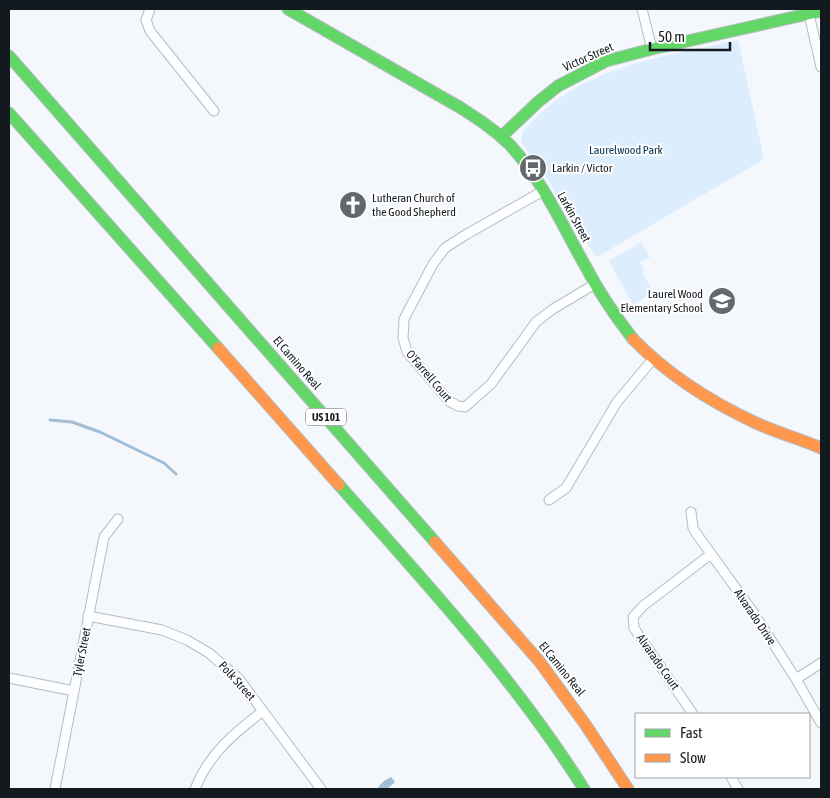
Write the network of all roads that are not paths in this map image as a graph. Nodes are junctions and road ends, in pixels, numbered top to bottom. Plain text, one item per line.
1 (150, 9) edge
2 (288, 9) edge
3 (642, 9) edge
4 (821, 11) edge
5 (809, 14) junction
6 (652, 48) junction
7 (9, 56) edge
8 (821, 67) edge
9 (214, 111) dead end
10 (9, 113) edge
11 (501, 138) junction
12 (543, 191) junction
13 (595, 284) junction
14 (653, 359) junction
15 (821, 448) edge
16 (549, 500) dead end
17 (691, 512) dead end
18 (118, 519) dead end
19 (711, 554) junction
20 (88, 616) junction
21 (821, 663) edge
22 (9, 678) edge
23 (796, 679) junction
24 (74, 691) junction
25 (263, 711) junction
26 (692, 713) edge
27 (821, 723) edge
28 (732, 778) edge
29 (55, 789) edge
30 (195, 789) edge
31 (321, 789) edge
32 (584, 789) edge
33 (628, 789) edge
34 (738, 789) edge

1 - 9 street
2 - 11 main road, Larkin Street
3 - 6 street
4 - 5 main road, Victor Street
5 - 6 main road, Victor Street
5 - 8 street
6 - 11 main road, Victor Street
7 - 33 main road, El Camino Real / US 101
10 - 32 main road, US 101
11 - 12 main road, Larkin Street
12 - 13 main road, Larkin Street
12 - 13 street, O'Farrell Court
13 - 14 main road, Larkin Street
14 - 15 main road, Larkin Street
14 - 16 street
17 - 19 street, Alvarado Drive
18 - 20 street, Tyler Street
19 - 23 street, Alvarado Drive
19 - 26 street, Alvarado Court
20 - 24 street, Tyler Street
20 - 25 street, Polk Street
21 - 23 street
22 - 24 street
23 - 27 street, Alvarado Drive
24 - 29 street, Tyler Street
25 - 30 street
25 - 31 street, Polk Street
28 - 34 street

